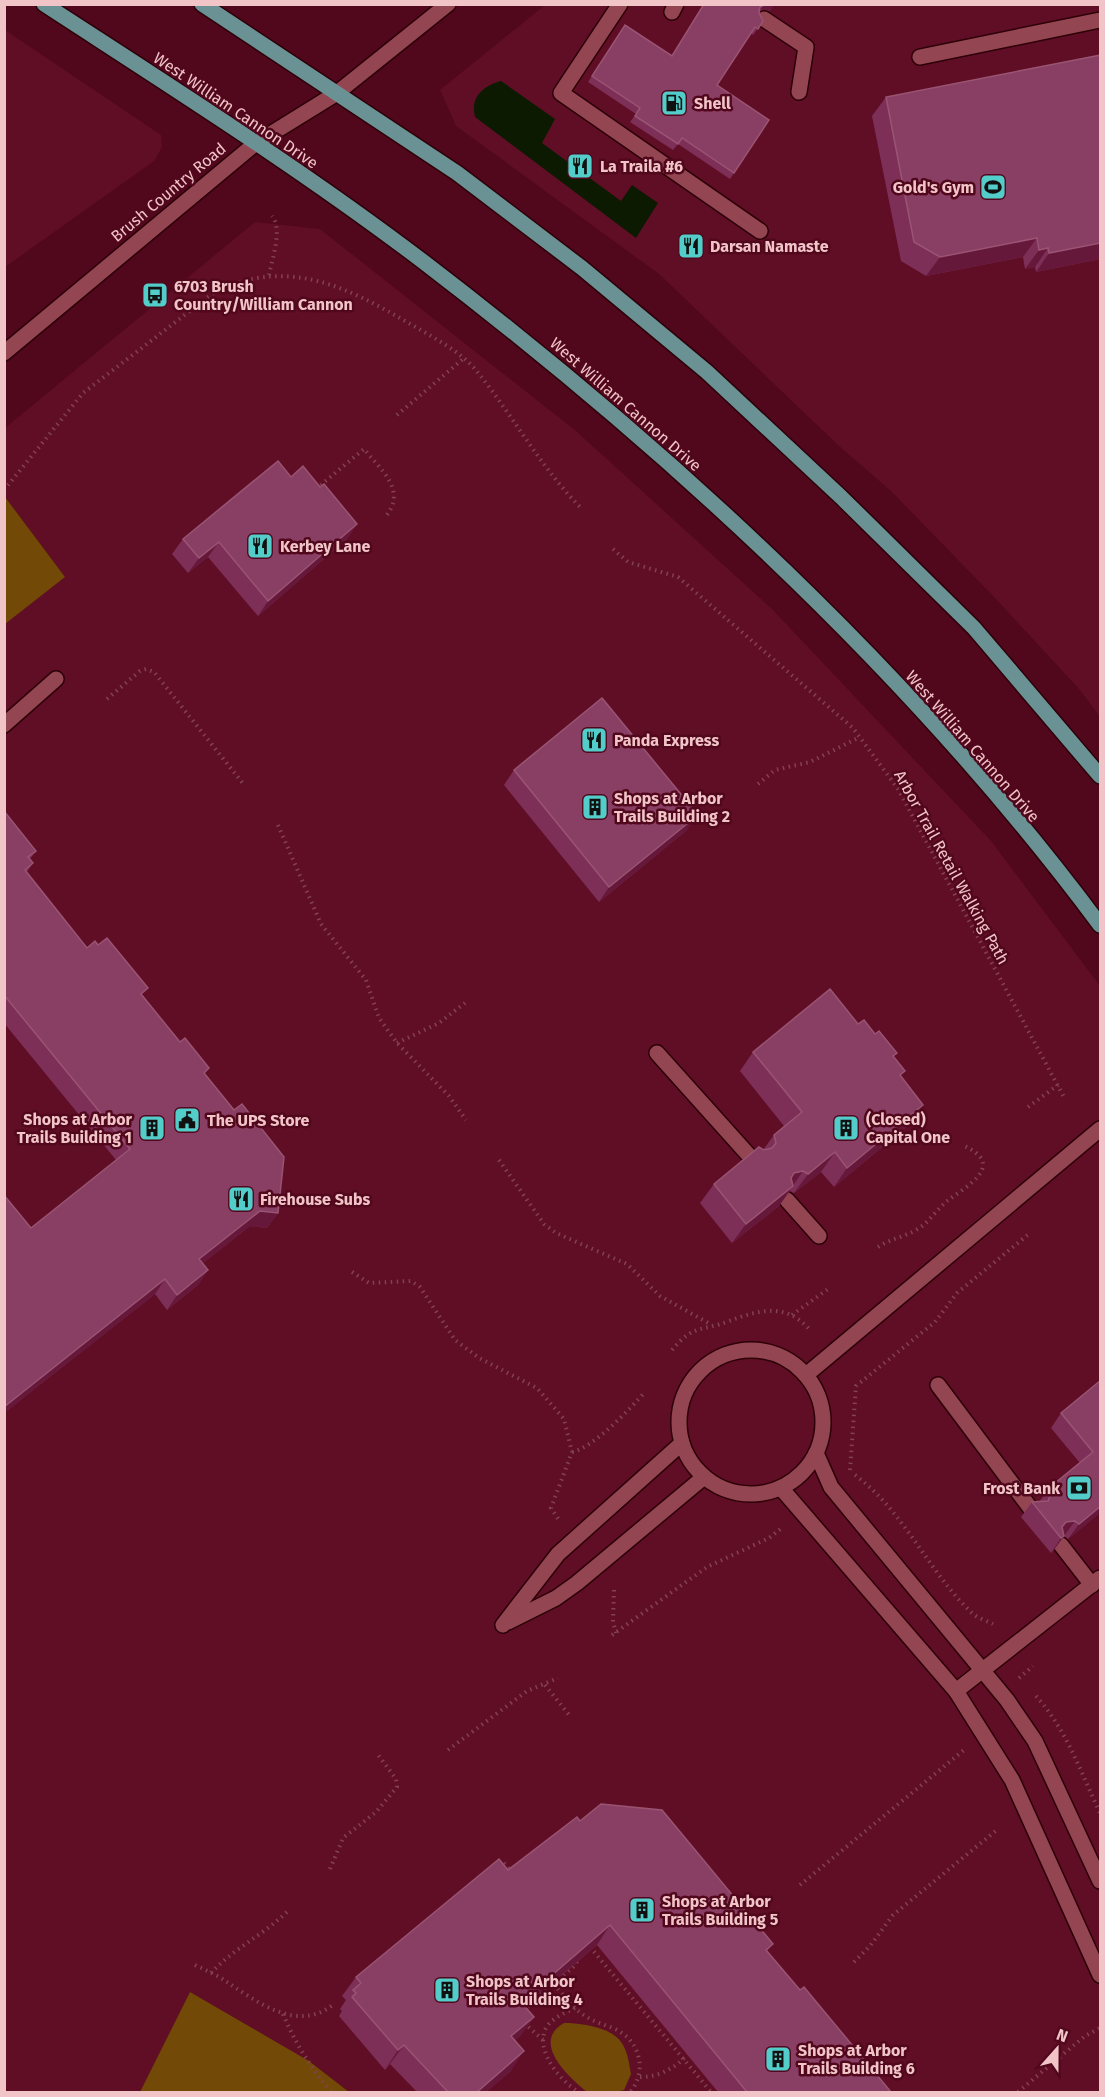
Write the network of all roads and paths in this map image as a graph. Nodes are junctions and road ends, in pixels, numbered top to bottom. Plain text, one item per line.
1 (44, 4) edge
2 (202, 4) edge
3 (448, 4) edge
4 (620, 4) edge
5 (764, 19) edge
6 (1101, 21) edge
7 (920, 57) dead end
8 (799, 92) dead end
9 (337, 93) junction
10 (256, 143) junction
11 (272, 216) dead end
12 (760, 231) dead end
13 (269, 275) junction
14 (4, 352) edge
15 (463, 359) junction
16 (397, 415) dead end
17 (4, 490) edge
18 (310, 494) edge
19 (580, 507) dead end
20 (386, 516) dead end
21 (613, 549) dead end
22 (56, 679) dead end
23 (107, 699) dead end
24 (4, 725) edge
25 (860, 736) junction
26 (1101, 776) edge
27 (758, 784) dead end
28 (245, 786) dead end
29 (278, 825) dead end
30 (1101, 925) edge
31 (465, 1003) dead end
32 (397, 1043) junction
33 (657, 1053) dead end
34 (1058, 1085) junction
35 (1065, 1099) dead end
36 (1028, 1107) dead end
37 (466, 1120) dead end
38 (1101, 1129) edge
39 (962, 1145) dead end
40 (499, 1160) dead end
41 (753, 1160) edge
42 (787, 1200) edge
43 (1030, 1233) dead end
44 (819, 1236) dead end
45 (878, 1247) dead end
46 (352, 1272) dead end
47 (828, 1289) dead end
48 (792, 1315) junction
49 (712, 1325) junction
50 (810, 1330) dead end
51 (672, 1350) dead end
52 (806, 1375) junction
53 (938, 1385) dead end
54 (645, 1392) dead end
55 (682, 1443) junction
56 (572, 1452) junction
57 (816, 1453) junction
58 (704, 1477) junction
59 (781, 1488) junction
60 (1032, 1509) dead end
61 (562, 1523) dead end
62 (787, 1524) dead end
63 (1061, 1545) edge
64 (1096, 1581) edge
65 (614, 1590) dead end
66 (993, 1624) dead end
67 (982, 1669) junction
68 (558, 1678) dead end
69 (545, 1685) junction
70 (956, 1691) junction
71 (570, 1716) dead end
72 (448, 1750) dead end
73 (965, 1750) dead end
74 (376, 1752) dead end
75 (998, 1828) dead end
76 (504, 1863) edge
77 (330, 1869) dead end
78 (512, 1872) edge
79 (1101, 1881) edge
80 (800, 1885) dead end
81 (288, 1911) dead end
82 (585, 1951) edge
83 (581, 1956) edge
84 (854, 1962) dead end
85 (195, 1965) dead end
86 (210, 1973) junction
87 (1101, 1975) edge
88 (554, 1984) junction
89 (334, 2004) dead end
90 (574, 2008) junction
91 (283, 2013) junction
92 (1101, 2028) edge
93 (543, 2040) junction
94 (692, 2046) edge
95 (684, 2059) junction
96 (640, 2077) junction
97 (332, 2092) edge
98 (579, 2092) edge
99 (630, 2092) edge
100 (711, 2092) edge
101 (1018, 2092) edge

1 - 10 main road, West William Cannon Drive
2 - 9 main road
3 - 9 street, Brush Country Road
4 - 12 street
5 - 8 street
6 - 7 street
9 - 10 street, Brush Country Road
9 - 26 main road
10 - 14 street, Brush Country Road
10 - 30 main road, West William Cannon Drive
11 - 13 path
13 - 15 path
13 - 17 path
15 - 16 path
15 - 19 path
18 - 20 path
21 - 25 path, Arbor Trail Retail Walking Path
22 - 24 street
23 - 28 path
25 - 27 path
25 - 34 path, Arbor Trail Retail Walking Path
29 - 32 path
31 - 32 path
32 - 37 path
33 - 41 street
34 - 35 path, Arbor Trail Retail Walking Path
34 - 36 path
38 - 52 street
39 - 45 path
40 - 49 path
42 - 44 street
43 - 66 path
46 - 56 path
47 - 48 path
48 - 49 path
48 - 50 path
49 - 51 path
52 - 55 street
52 - 57 street
53 - 60 street
54 - 56 path
55 - 58 street
55 - 58 street
56 - 61 path
57 - 59 street
57 - 67 street
58 - 59 street
59 - 70 street
62 - 65 path
63 - 64 street
64 - 67 street
67 - 70 street
67 - 79 street
68 - 69 path
69 - 71 path
69 - 72 path
70 - 87 street
73 - 80 path
74 - 77 path
75 - 84 path
76 - 78 path
81 - 86 path
82 - 95 path
83 - 88 path
85 - 86 path
86 - 91 path
88 - 90 path
88 - 93 path
89 - 91 path
90 - 93 path
90 - 96 path
91 - 97 path
92 - 101 path
93 - 98 path
94 - 95 path
95 - 96 path
95 - 100 path
96 - 99 path

